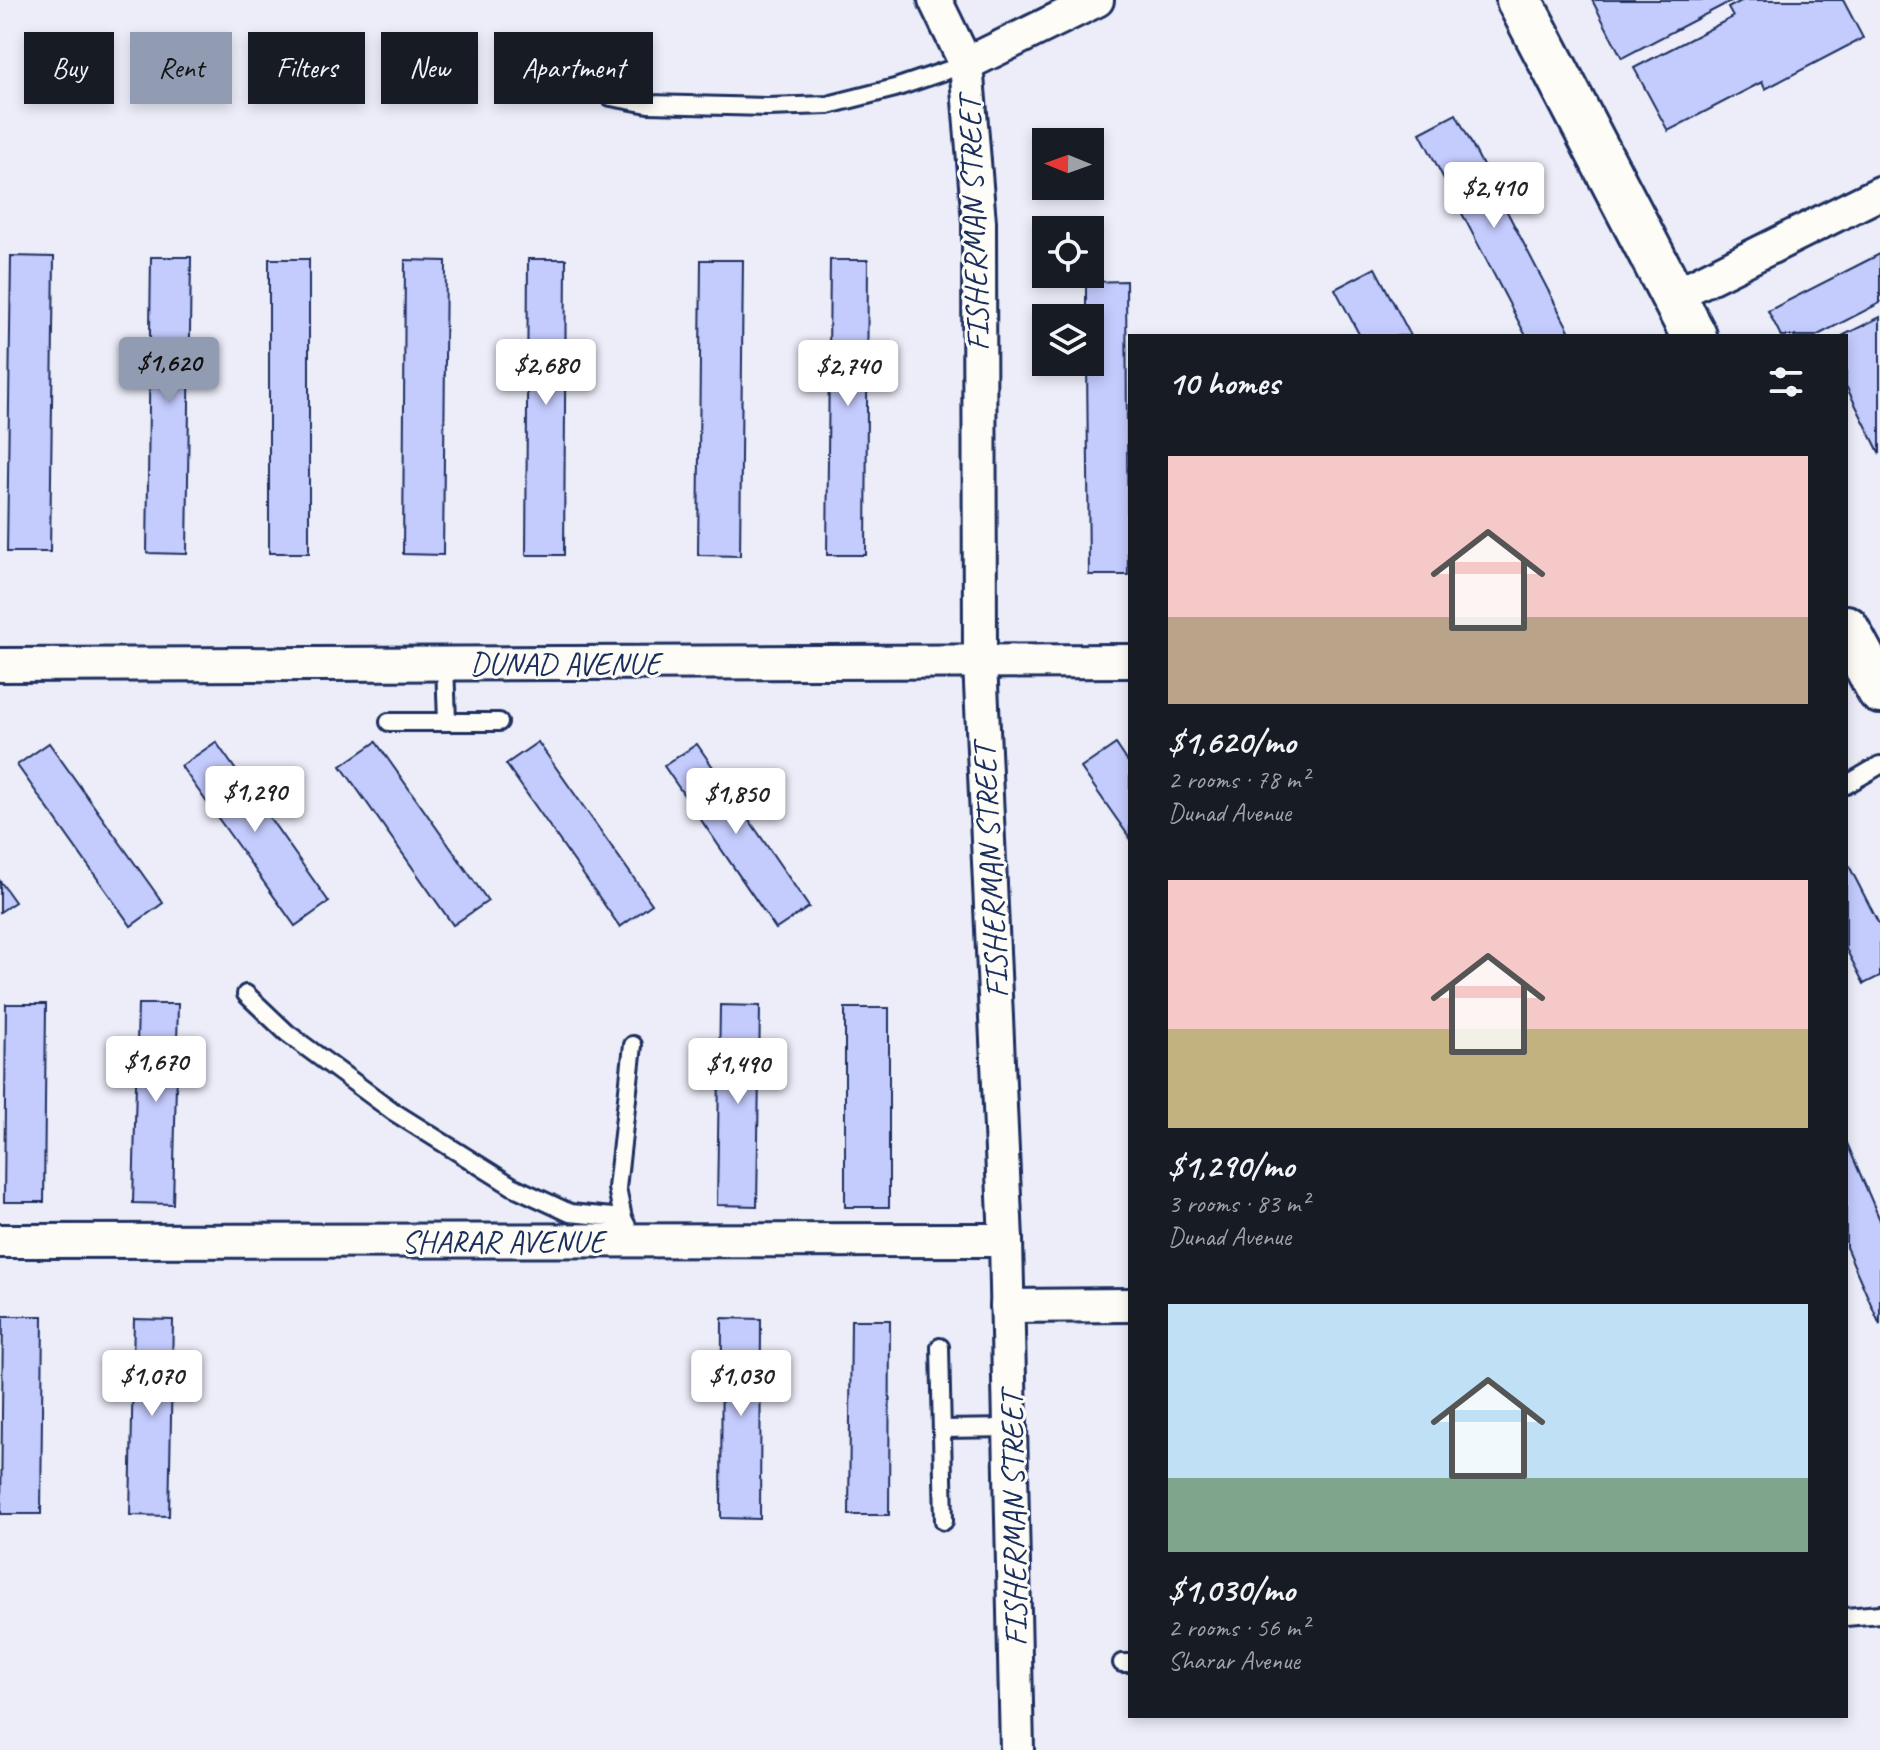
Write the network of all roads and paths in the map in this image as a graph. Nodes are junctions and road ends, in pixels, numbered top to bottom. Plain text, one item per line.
1 (935, 0) edge
2 (1097, 0) edge
3 (1519, 0) edge
4 (966, 64) junction
5 (648, 104) edge
6 (1880, 193) edge
7 (1673, 296) junction
8 (1693, 334) edge
9 (1848, 632) edge
10 (1128, 661) edge
11 (980, 662) junction
12 (445, 663) junction
13 (0, 665) edge
14 (1880, 691) edge
15 (389, 722) dead end
16 (447, 722) junction
17 (499, 722) dead end
18 (1880, 765) edge
19 (1848, 784) edge
20 (246, 994) dead end
21 (633, 1045) dead end
22 (629, 1230) junction
23 (1006, 1240) junction
24 (0, 1241) edge
25 (1128, 1305) edge
26 (1007, 1306) junction
27 (940, 1347) dead end
28 (1012, 1428) junction
29 (942, 1429) junction
30 (944, 1521) dead end
31 (1880, 1614) edge
32 (1848, 1617) edge
33 (1017, 1750) edge

1 - 4 street, FISHERMAN STREET
2 - 4 street
3 - 7 street
4 - 5 lane
4 - 11 street, FISHERMAN STREET
6 - 7 street
7 - 8 street
9 - 14 street
10 - 11 street, DUNAD AVENUE
11 - 12 street, DUNAD AVENUE
11 - 23 street, FISHERMAN STREET
12 - 13 street, DUNAD AVENUE
12 - 16 lane
15 - 16 lane
16 - 17 lane
18 - 19 lane
20 - 22 lane
21 - 22 lane
22 - 23 street, SHARAR AVENUE
22 - 24 street, SHARAR AVENUE
23 - 26 street, FISHERMAN STREET
25 - 26 street
26 - 28 street, FISHERMAN STREET
27 - 29 lane
28 - 29 lane
28 - 33 street, FISHERMAN STREET
29 - 30 lane
31 - 32 lane

